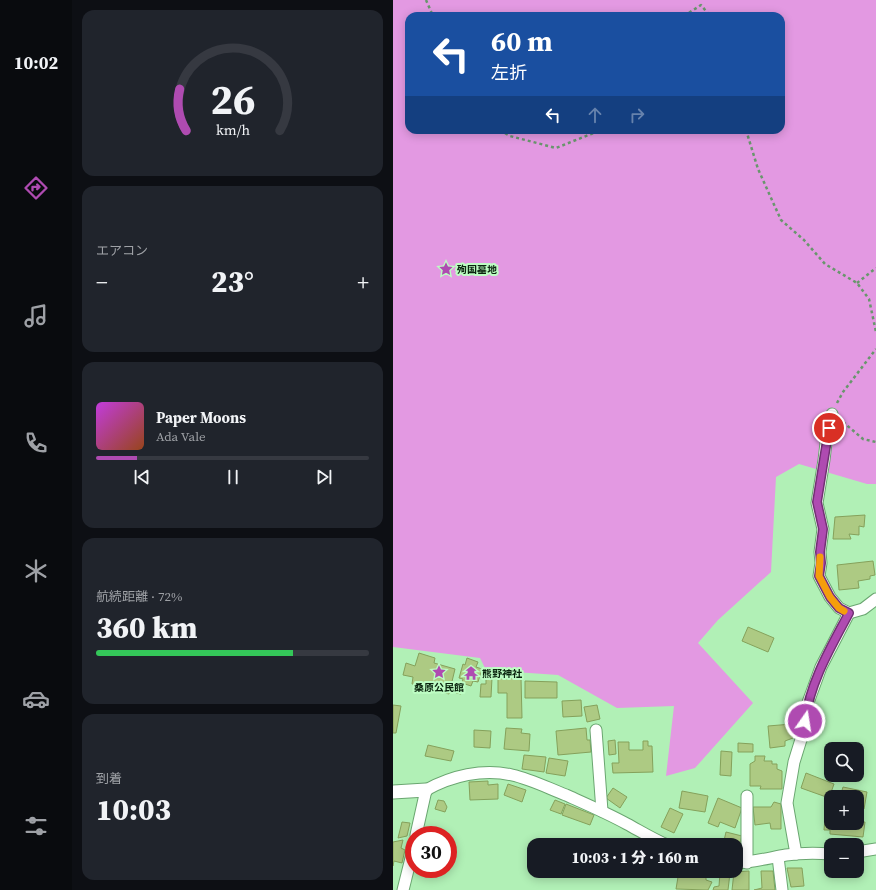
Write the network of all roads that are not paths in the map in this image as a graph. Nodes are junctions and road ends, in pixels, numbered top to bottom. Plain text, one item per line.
1 (832, 414) road end
2 (876, 599) edge
3 (849, 613) junction
4 (596, 730) dead end
5 (426, 790) junction
6 (393, 792) edge
7 (747, 796) dead end
8 (602, 812) junction
9 (419, 826) edge
10 (653, 838) edge
11 (743, 841) edge
12 (876, 849) edge
13 (864, 851) edge
14 (796, 854) junction
15 (824, 854) edge
16 (778, 857) junction
17 (743, 863) edge
18 (406, 878) edge
19 (403, 890) edge
20 (782, 890) edge

1 - 3 street
2 - 3 street
3 - 14 street
4 - 8 street
5 - 6 street
5 - 8 street
5 - 9 street
7 - 11 street
8 - 10 street
12 - 13 street
14 - 15 street
14 - 16 street
16 - 17 street
16 - 20 street
18 - 19 street

